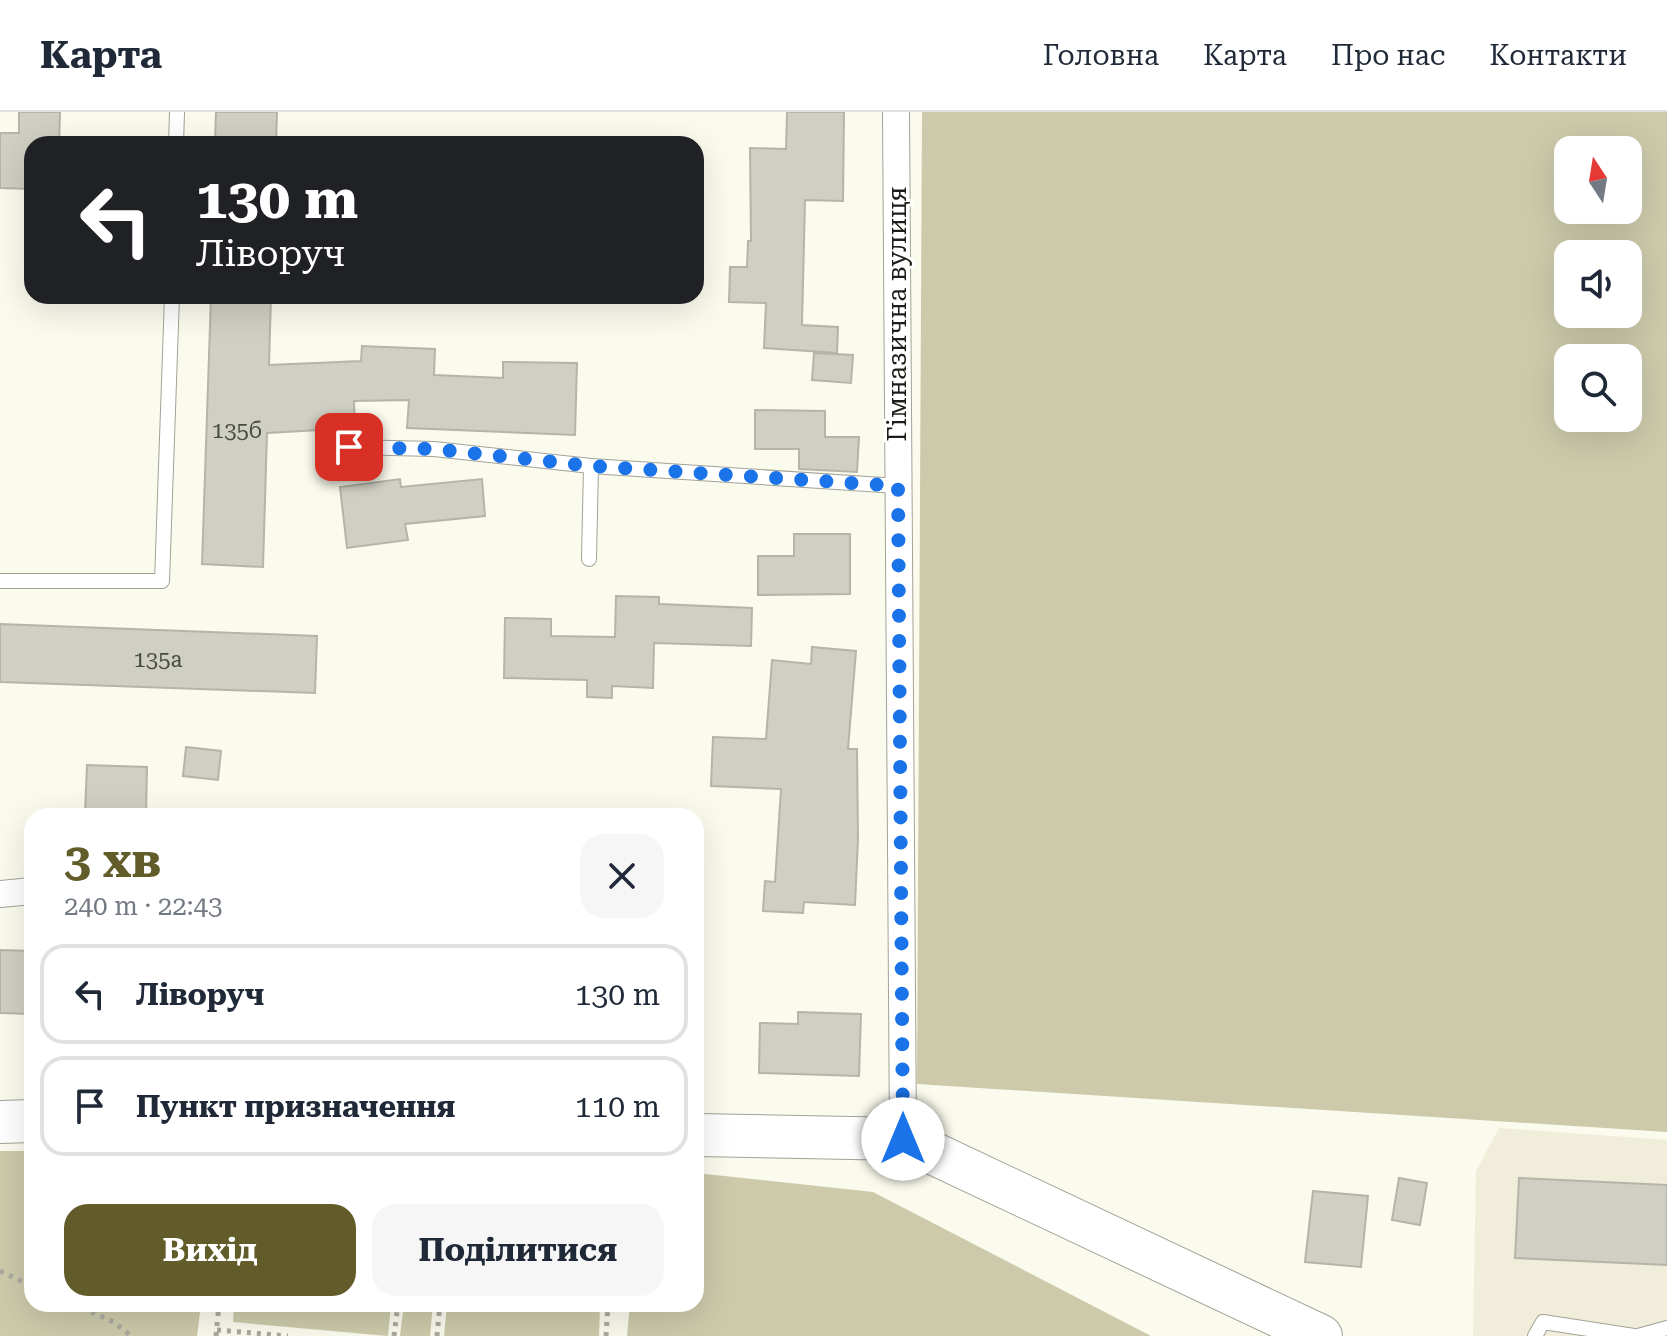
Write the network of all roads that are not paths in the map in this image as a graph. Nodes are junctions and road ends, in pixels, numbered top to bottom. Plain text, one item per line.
1 (177, 112) edge
2 (896, 112) edge
3 (176, 136) edge
4 (172, 304) edge
5 (349, 447) dead end
6 (591, 466) junction
7 (898, 486) junction
8 (589, 559) dead end
9 (0, 581) edge
10 (24, 892) edge
11 (0, 894) edge
12 (24, 1121) edge
13 (0, 1122) edge
14 (704, 1135) edge
15 (903, 1139) junction
16 (1667, 1328) edge
17 (1321, 1336) edge
18 (1535, 1336) edge
19 (1636, 1336) edge

1 - 3 lane
2 - 7 street, Гімназична вулиця
4 - 9 lane
5 - 6 lane
6 - 7 lane
6 - 8 lane
7 - 15 street, Гімназична вулиця
10 - 11 street
12 - 13 main road
14 - 15 main road
15 - 17 main road
16 - 19 lane
18 - 19 lane

